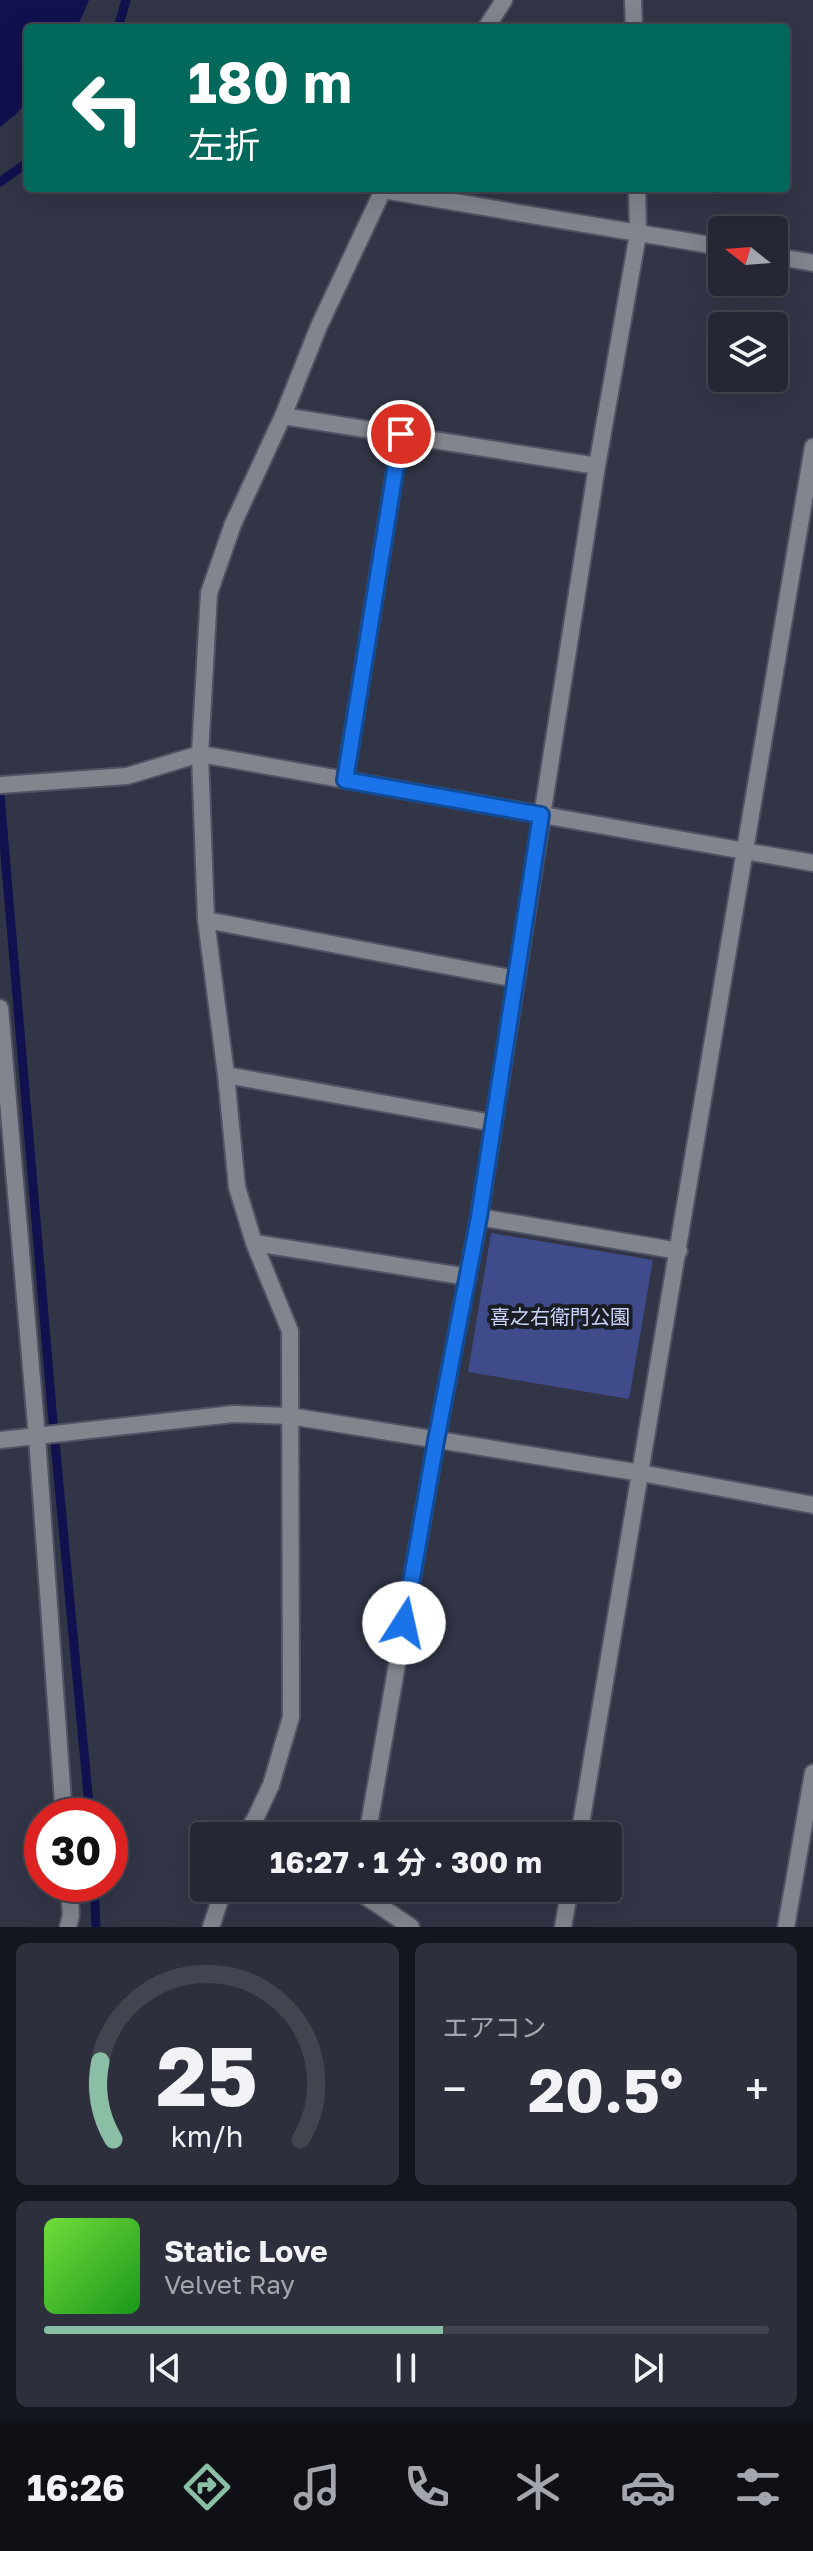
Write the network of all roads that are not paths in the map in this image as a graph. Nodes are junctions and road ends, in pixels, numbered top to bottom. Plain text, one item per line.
1 (504, 0) edge
2 (633, 0) edge
3 (489, 24) edge
4 (634, 24) edge
5 (383, 192) edge
6 (401, 192) edge
7 (637, 192) edge
8 (638, 234) junction
9 (708, 245) edge
10 (788, 259) edge
11 (813, 263) edge
12 (283, 416) junction
13 (401, 434) junction
14 (813, 447) edge
15 (597, 466) junction
16 (200, 754) junction
17 (345, 780) junction
18 (0, 785) edge
19 (541, 815) junction
20 (743, 851) junction
21 (813, 863) edge
22 (206, 920) junction
23 (516, 979) junction
24 (0, 1008) edge
25 (226, 1075) junction
26 (493, 1123) junction
27 (479, 1217) junction
28 (254, 1243) junction
29 (679, 1251) junction
30 (468, 1277) junction
31 (290, 1416) junction
32 (37, 1437) junction
33 (0, 1440) edge
34 (436, 1441) junction
35 (641, 1473) junction
36 (813, 1505) edge
37 (813, 1773) edge
38 (63, 1798) edge
39 (253, 1822) edge
40 (369, 1822) edge
41 (581, 1822) edge
42 (70, 1902) edge
43 (219, 1902) edge
44 (375, 1902) edge
45 (567, 1902) edge
46 (68, 1927) edge
47 (211, 1927) edge
48 (411, 1927) edge
49 (563, 1927) edge
50 (786, 1927) edge

1 - 3 street
2 - 4 street
5 - 12 street
6 - 8 street
7 - 8 street
8 - 9 street
8 - 15 street
10 - 11 street
12 - 13 street
12 - 16 street
13 - 15 street
13 - 17 street
14 - 20 street
15 - 19 street
16 - 17 street
16 - 18 street
16 - 22 street
17 - 19 street
19 - 20 street
19 - 23 street
20 - 21 street
20 - 29 street
22 - 23 street
22 - 25 street
23 - 26 street
24 - 32 street
25 - 26 street
25 - 28 street
26 - 27 street
27 - 29 street
27 - 30 street
28 - 30 street
28 - 31 street
29 - 35 street
30 - 34 street
31 - 32 street
31 - 34 street
31 - 39 street
32 - 33 street
32 - 38 street
34 - 35 street
34 - 40 street
35 - 36 street
35 - 41 street
37 - 50 street
42 - 46 street
43 - 47 street
44 - 48 street
45 - 49 street

